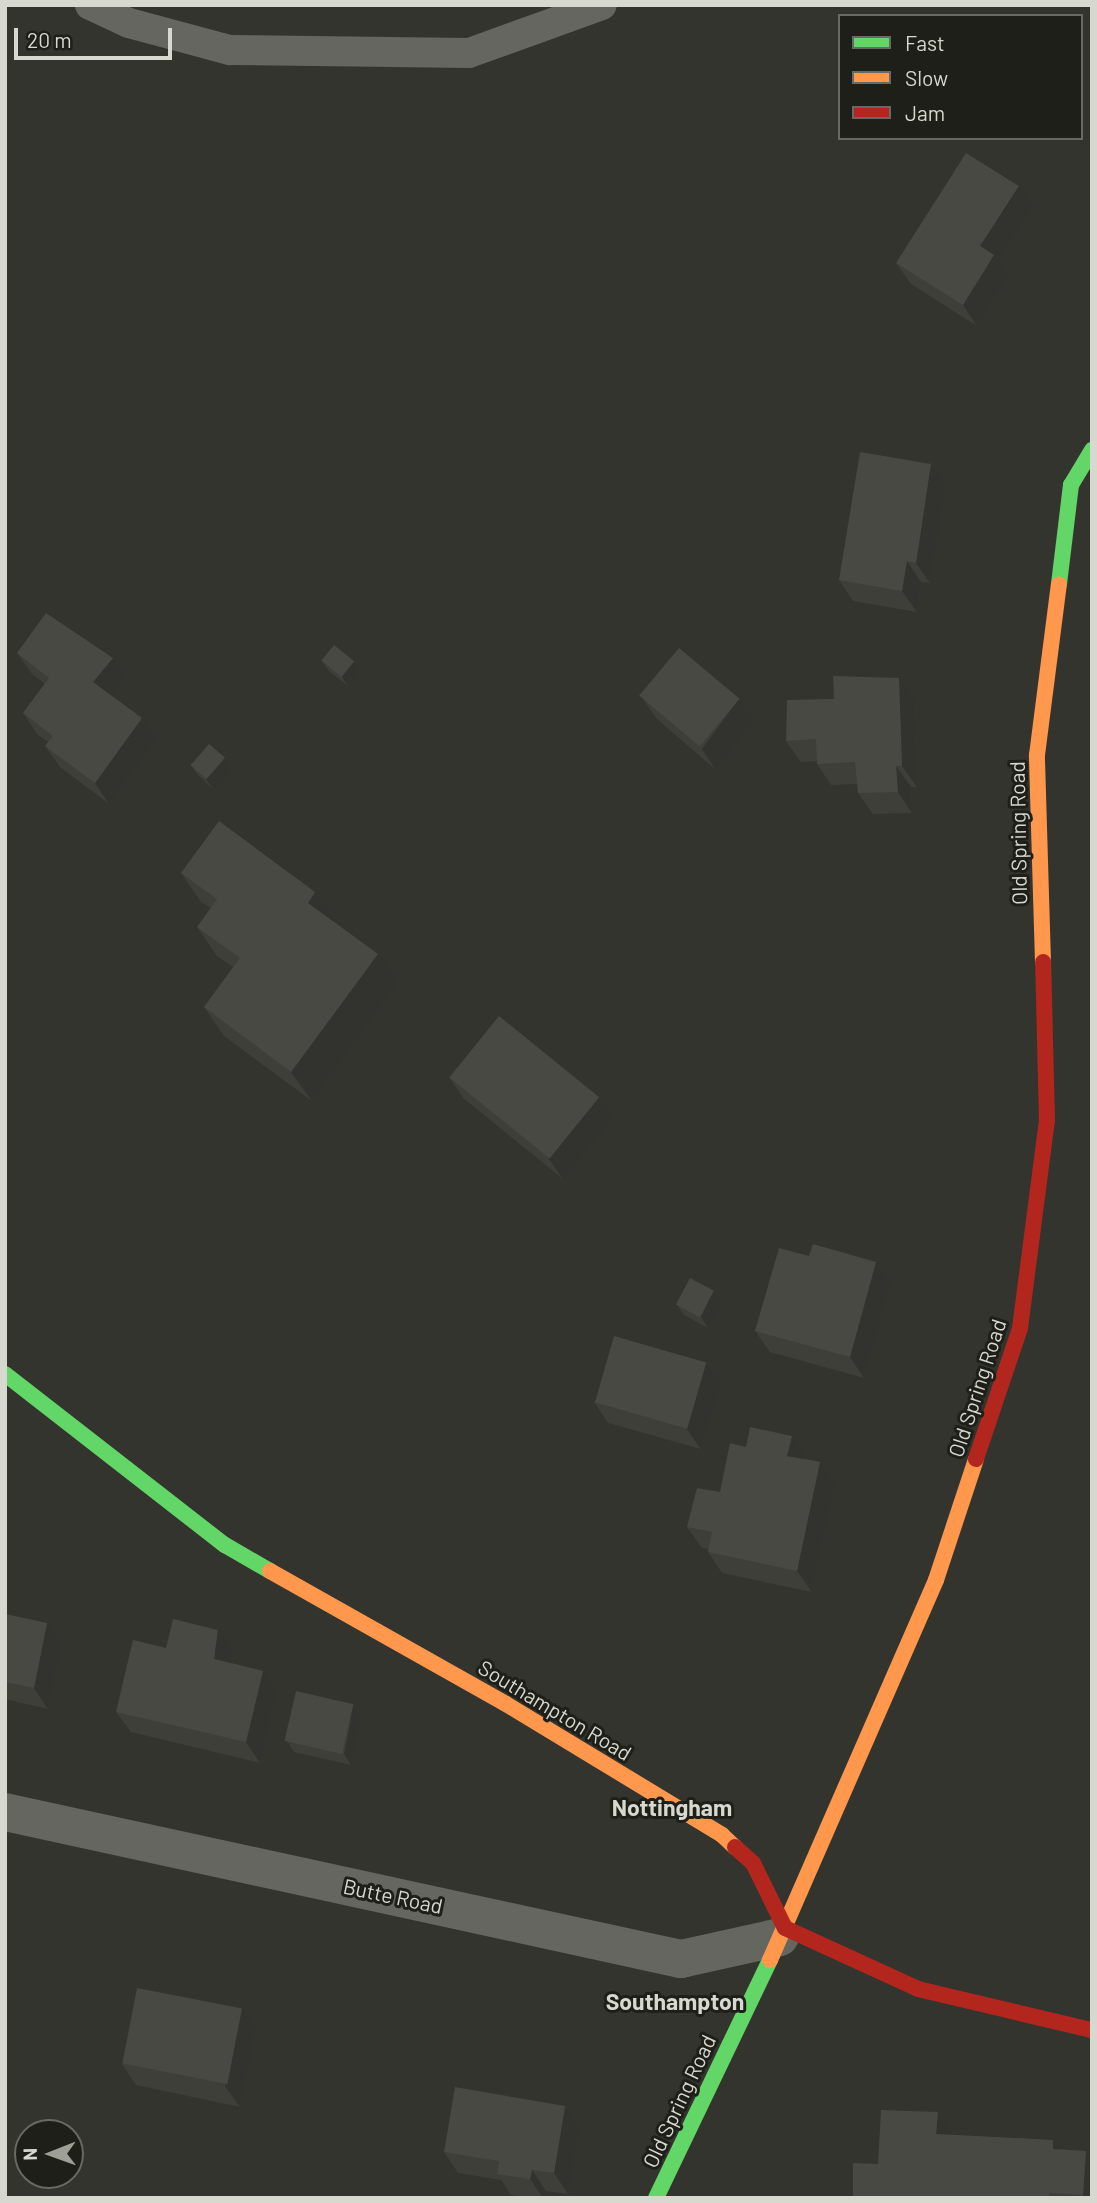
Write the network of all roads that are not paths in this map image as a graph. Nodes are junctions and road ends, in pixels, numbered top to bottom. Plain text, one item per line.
1 (90, 5) edge
2 (602, 5) edge
3 (1092, 450) edge
4 (5, 1374) edge
5 (5, 1812) edge
6 (783, 1932) junction
7 (1092, 2030) edge
8 (656, 2198) edge

1 - 2 lane
3 - 6 street, Old Spring Road
4 - 6 street, Southampton Road
5 - 6 street, Butte Road
6 - 7 street
6 - 8 street, Old Spring Road

